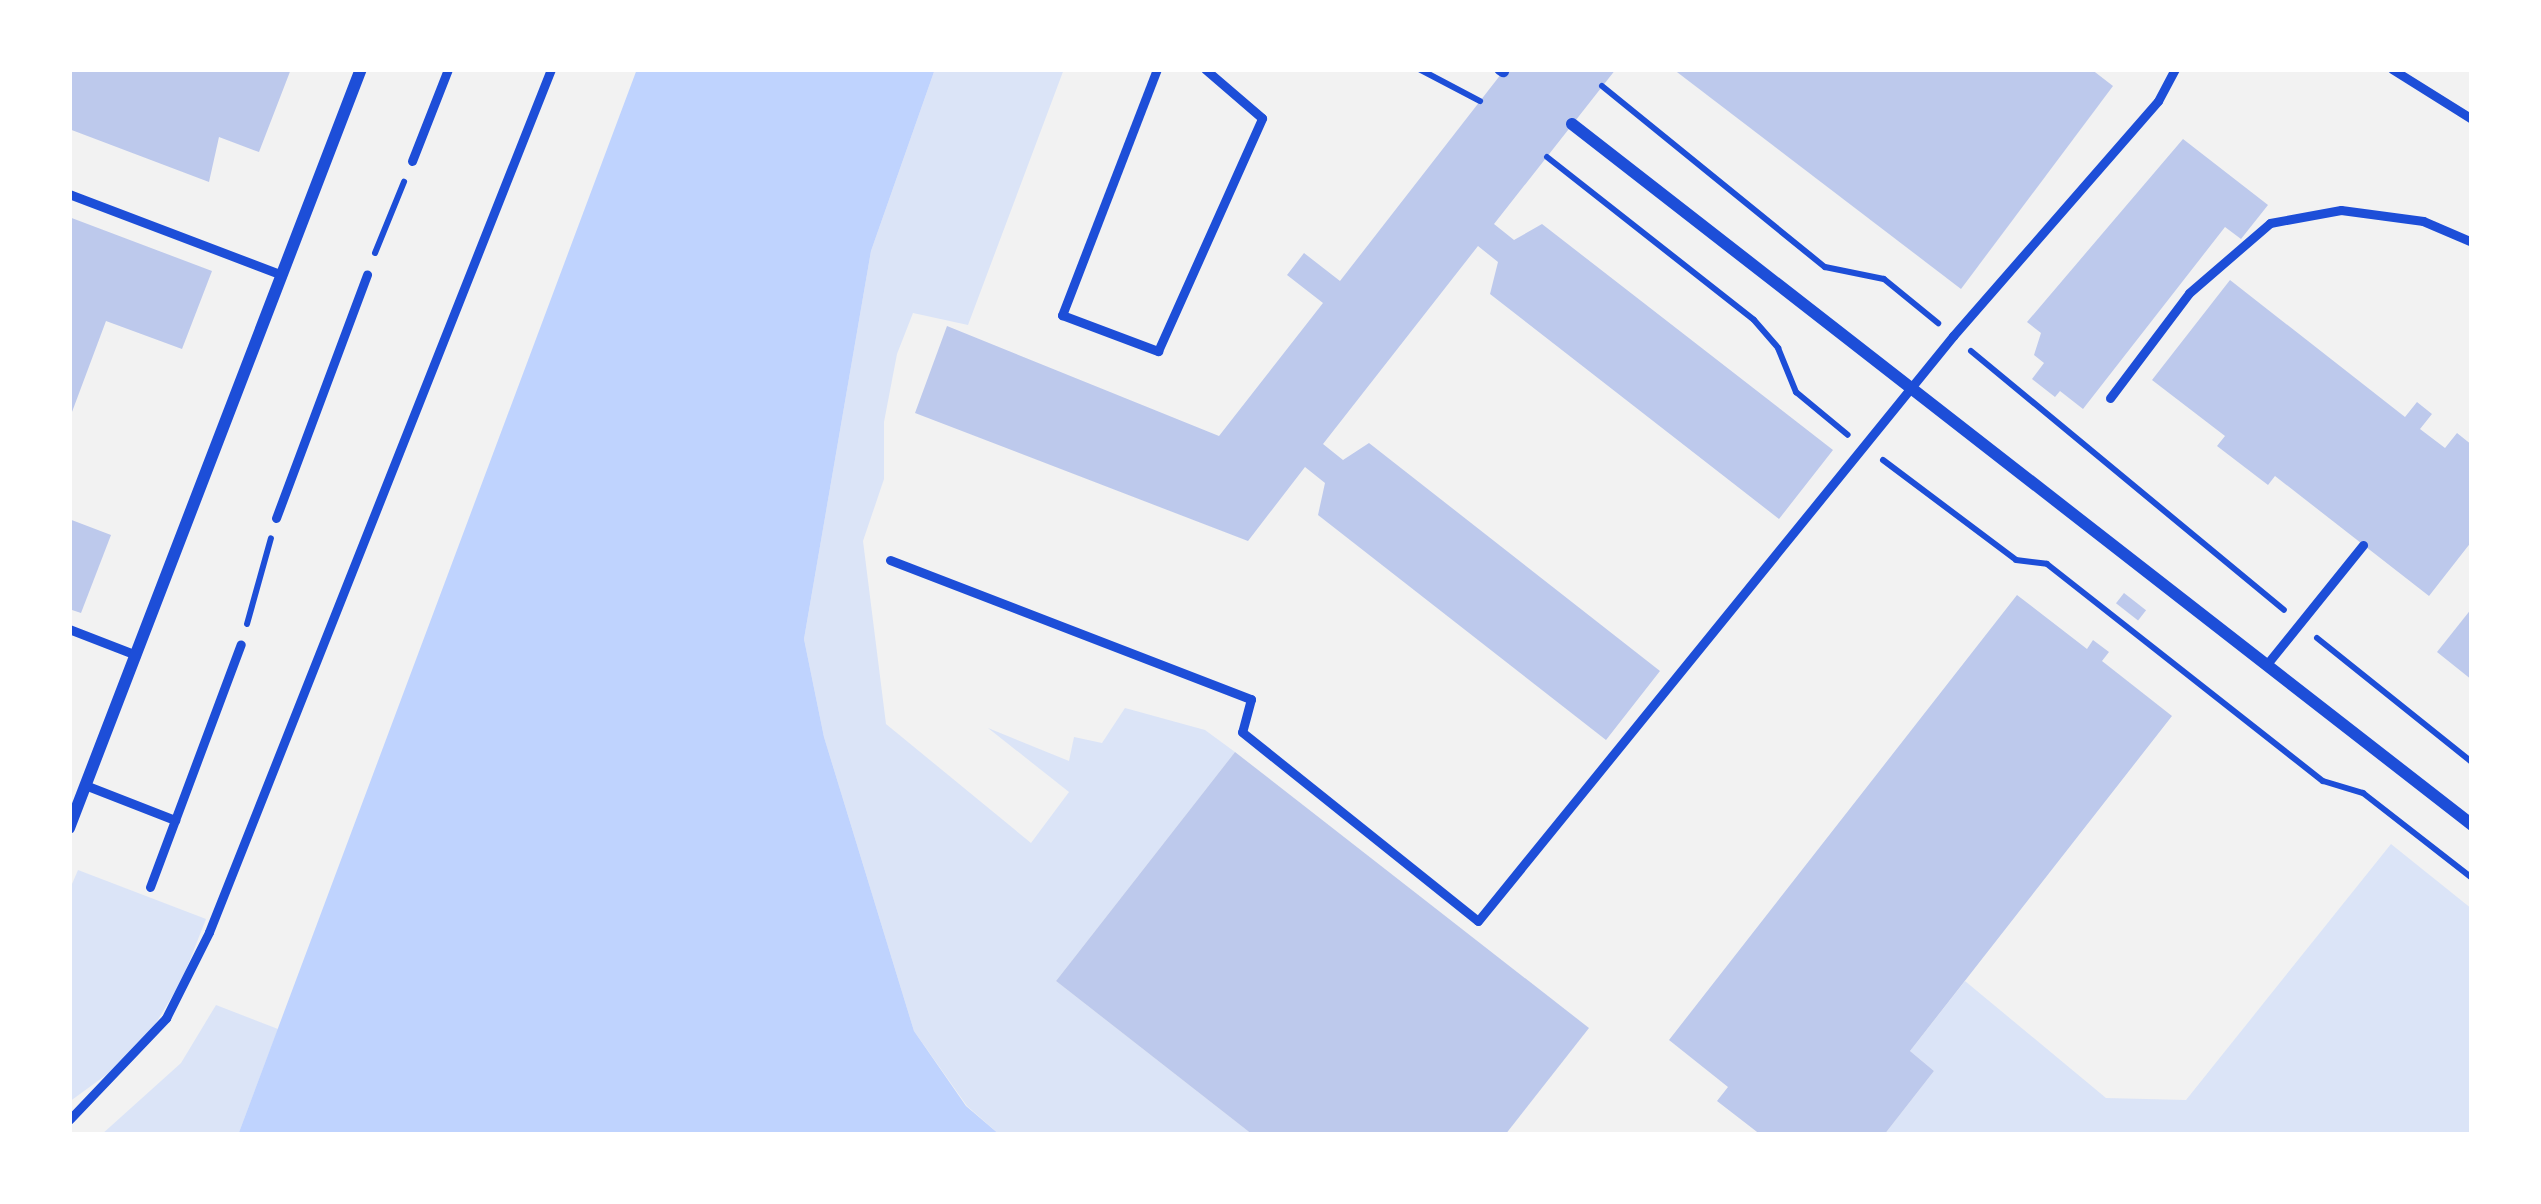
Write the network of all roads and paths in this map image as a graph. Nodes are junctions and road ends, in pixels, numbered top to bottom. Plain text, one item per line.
1 (361, 69) edge
2 (448, 69) edge
3 (551, 69) edge
4 (1157, 69) edge
5 (1205, 69) edge
6 (1419, 69) edge
7 (2175, 69) edge
8 (2392, 69) edge
9 (1602, 86) dead end
10 (1480, 101) dead end
11 (2472, 119) edge
12 (1572, 124) dead end
13 (1547, 157) dead end
14 (412, 161) joint
15 (69, 194) edge
16 (2472, 242) edge
17 (368, 274) joint
18 (282, 275) junction
19 (1953, 336) junction
20 (1915, 387) junction
21 (2110, 398) dead end
22 (1864, 448) junction
23 (276, 518) joint
24 (2363, 544) dead end
25 (890, 560) dead end
26 (2299, 623) junction
27 (69, 629) edge
28 (241, 644) joint
29 (136, 656) junction
30 (2267, 664) junction
31 (2472, 761) edge
32 (86, 785) junction
33 (175, 820) junction
34 (2472, 825) edge
35 (69, 828) edge
36 (2472, 878) edge
37 (150, 887) dead end
38 (69, 1120) edge

1 - 18 street
2 - 14 lane
3 - 38 lane
4 - 5 lane
6 - 10 path
7 - 19 lane
8 - 11 lane
9 - 19 path
12 - 20 street
13 - 22 path
14 - 17 path
15 - 18 lane
16 - 21 lane
17 - 23 lane
18 - 29 street
19 - 20 lane
19 - 26 path
20 - 22 lane
20 - 30 street
22 - 25 lane
22 - 36 path
23 - 28 path
24 - 26 lane
26 - 30 lane
26 - 31 path
27 - 29 lane
28 - 33 lane
29 - 32 street
30 - 34 street
32 - 33 lane
32 - 35 street
33 - 37 lane

